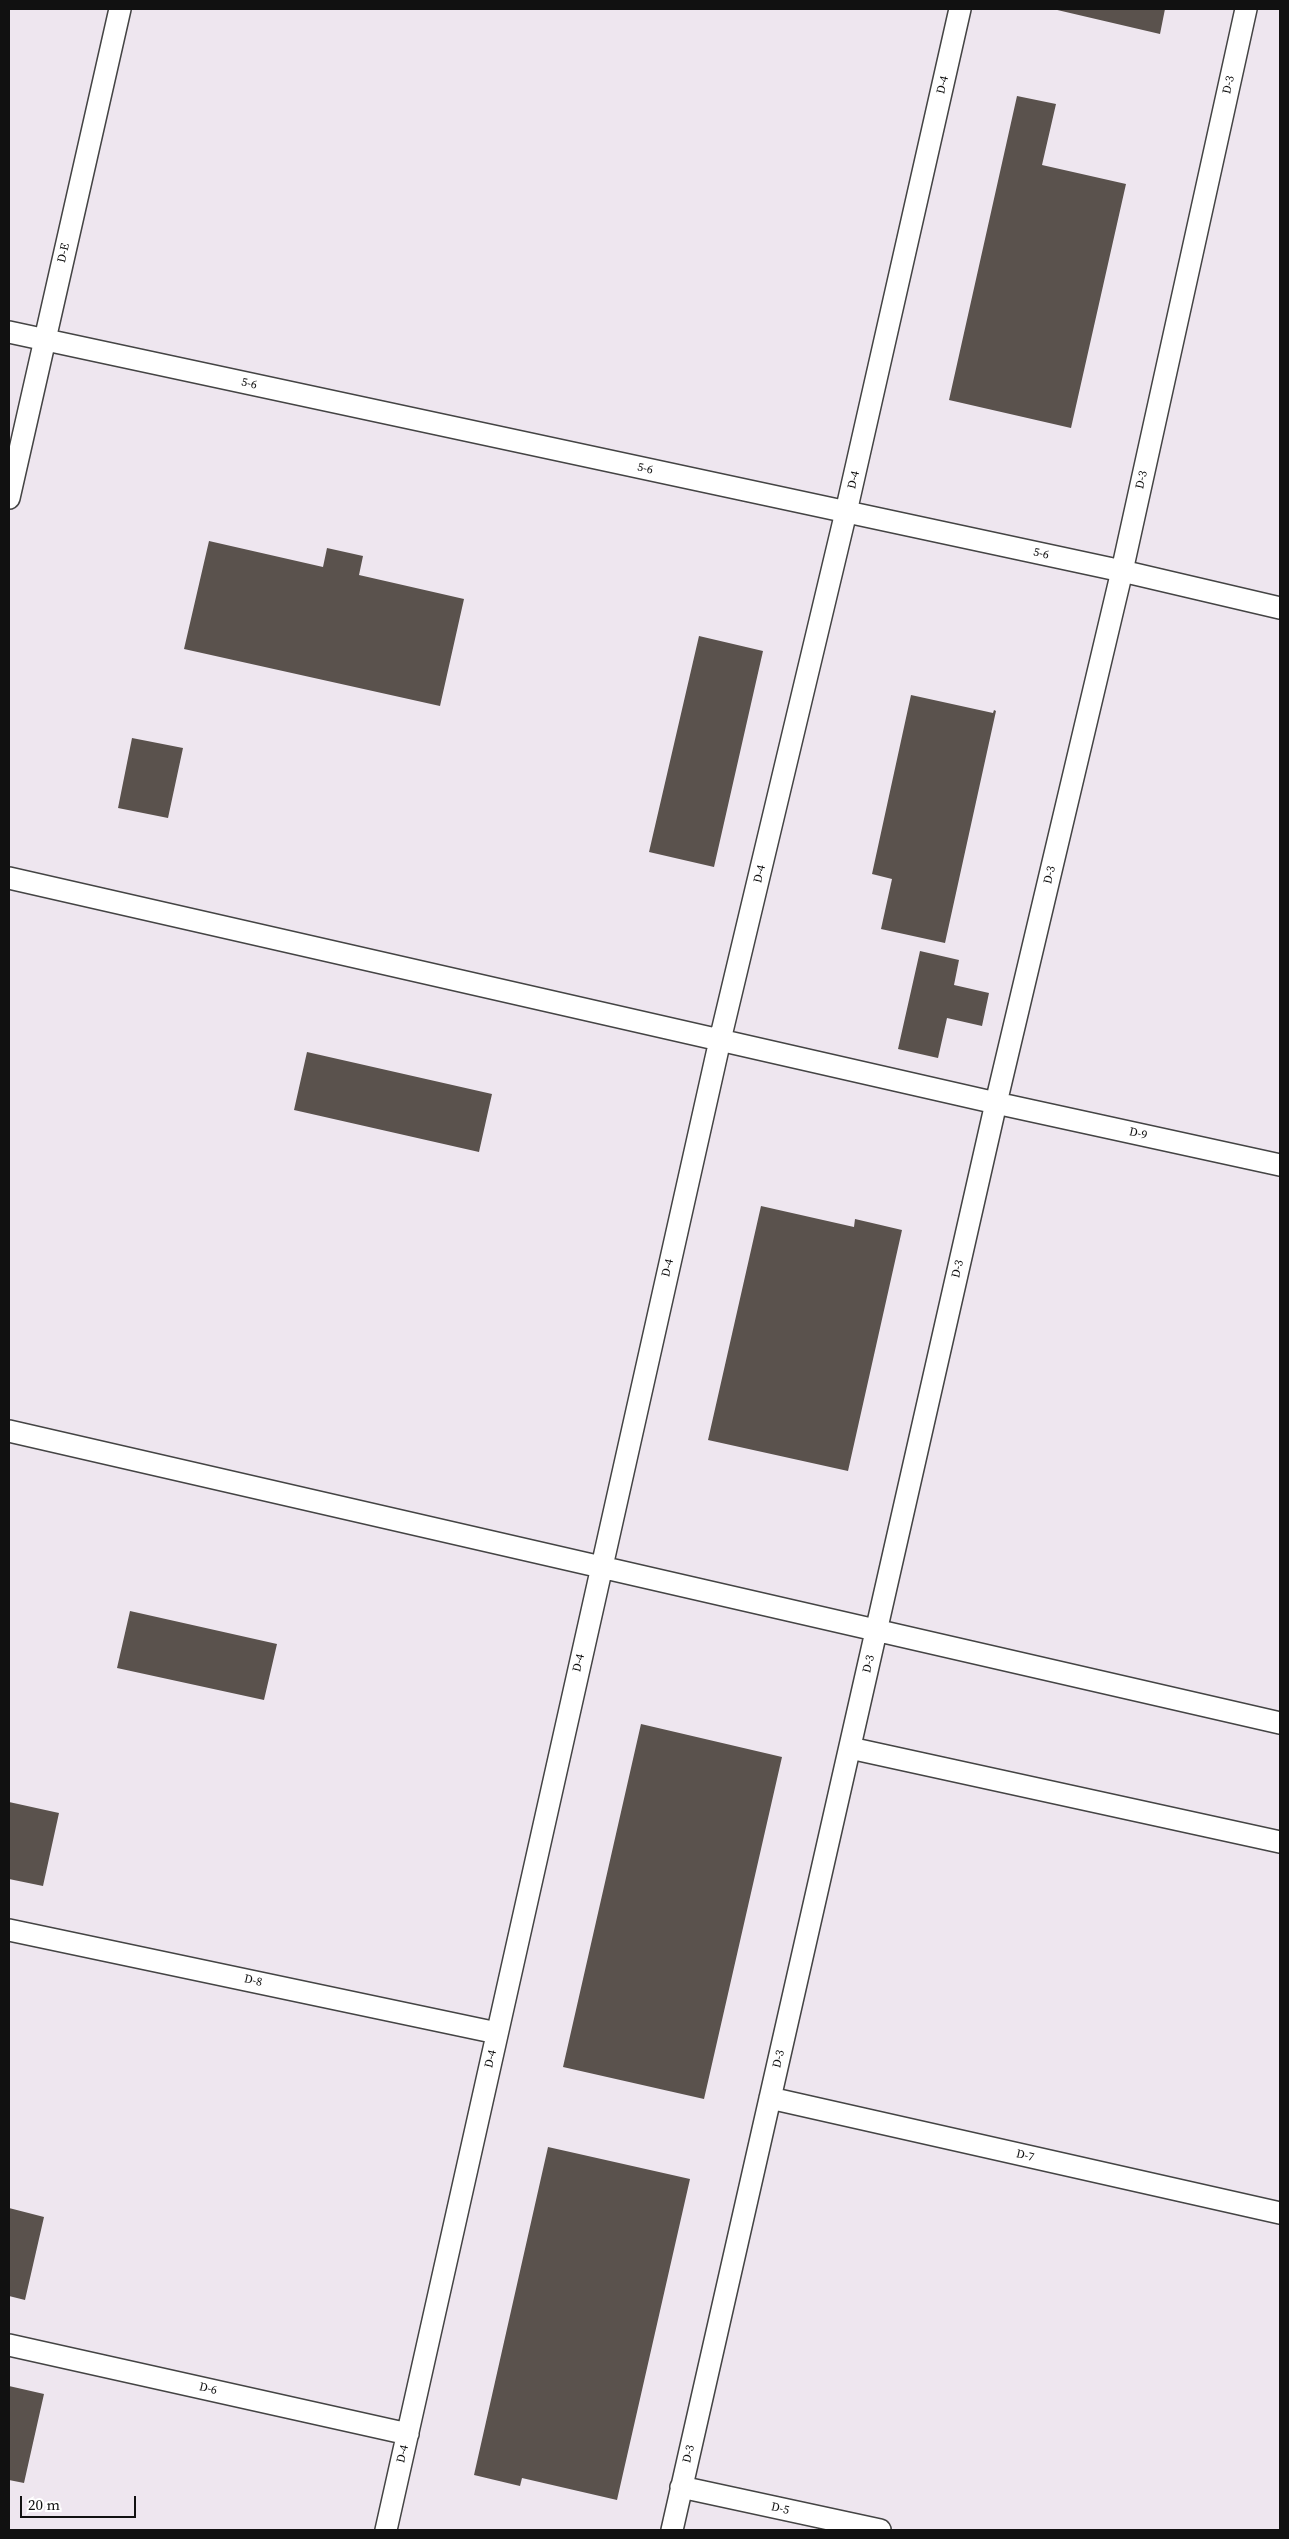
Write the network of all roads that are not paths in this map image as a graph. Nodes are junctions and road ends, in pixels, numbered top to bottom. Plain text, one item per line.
1 (120, 9) edge
2 (960, 9) edge
3 (1246, 9) edge
4 (9, 332) edge
5 (44, 340) junction
6 (9, 498) edge
7 (846, 512) junction
8 (1122, 571) junction
9 (1280, 608) edge
10 (9, 878) edge
11 (720, 1040) junction
12 (996, 1103) junction
13 (1280, 1165) edge
14 (9, 1431) edge
15 (600, 1567) junction
16 (876, 1630) junction
17 (1280, 1723) edge
18 (850, 1748) junction
19 (1280, 1842) edge
20 (9, 1930) edge
21 (497, 2033) junction
22 (770, 2098) junction
23 (1280, 2213) edge
24 (9, 2344) edge
25 (408, 2434) junction
26 (681, 2487) junction
27 (386, 2530) edge
28 (672, 2530) edge
29 (880, 2530) edge

1 - 5 lane, D-E
2 - 7 lane, D-4
3 - 8 lane, D-3
4 - 5 lane, 5-6
5 - 6 lane, D-E
5 - 7 lane, 5-6
7 - 8 lane, 5-6
7 - 11 lane, D-4
8 - 9 lane, 5-6
8 - 12 lane, D-3
10 - 11 lane, D-9
11 - 12 lane, D-9
11 - 15 lane, D-4
12 - 13 lane, D-9
12 - 16 lane, D-3
14 - 15 lane
15 - 16 lane
15 - 21 lane, D-4
16 - 17 lane
16 - 18 lane, D-3
18 - 19 lane
18 - 22 lane, D-3
20 - 21 lane, D-8
21 - 25 lane, D-4
22 - 23 lane, D-7
22 - 26 lane, D-3
24 - 25 lane, D-6
25 - 27 lane, D-4
26 - 28 lane, D-3
26 - 29 lane, D-5

